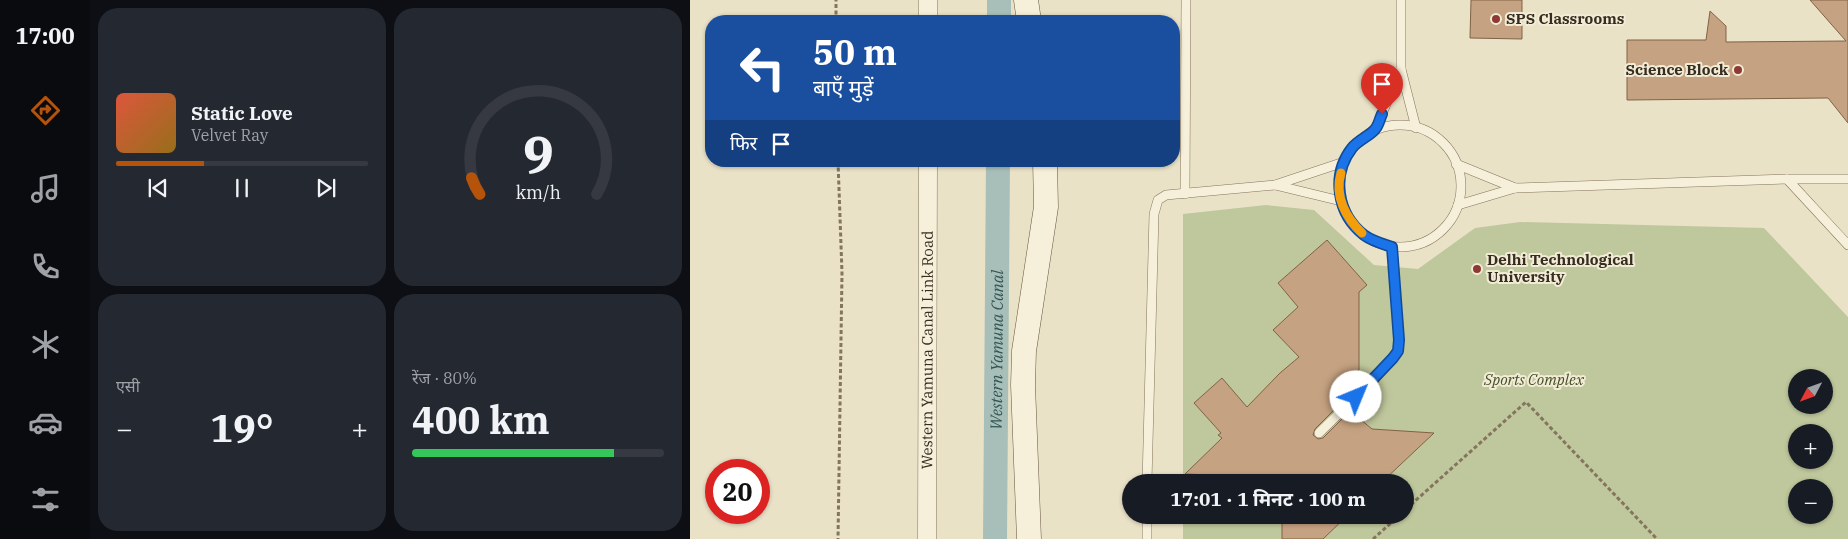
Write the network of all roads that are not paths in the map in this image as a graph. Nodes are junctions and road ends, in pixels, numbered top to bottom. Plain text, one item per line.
1 (928, 0) edge
2 (1026, 0) edge
3 (1186, 0) edge
4 (1401, 0) edge
5 (928, 15) edge
6 (1028, 15) edge
7 (1401, 69) junction
8 (1416, 128) junction
9 (1376, 130) junction
10 (1344, 162) junction
11 (1456, 164) junction
12 (928, 167) edge
13 (1045, 167) edge
14 (1787, 179) junction
15 (1848, 179) edge
16 (1275, 185) junction
17 (1515, 188) junction
18 (1185, 194) junction
19 (1341, 201) junction
20 (1458, 205) junction
21 (1848, 245) edge
22 (1392, 247) junction
23 (1318, 433) dead end
24 (1147, 474) edge
25 (1147, 524) edge
26 (927, 539) edge
27 (1029, 539) edge
28 (1147, 539) edge

1 - 5 street
2 - 6 street
3 - 18 lane
4 - 7 lane
7 - 8 lane
7 - 9 lane
8 - 9 lane
8 - 11 lane
9 - 10 lane
10 - 16 lane
10 - 19 lane
11 - 17 lane
11 - 20 lane
12 - 26 street, Western Yamuna Canal Link Road
13 - 27 street
14 - 15 lane
14 - 17 lane
14 - 21 lane
16 - 18 lane
16 - 19 lane
17 - 20 lane
18 - 24 lane
19 - 22 lane
20 - 22 lane
22 - 23 lane
25 - 28 lane

